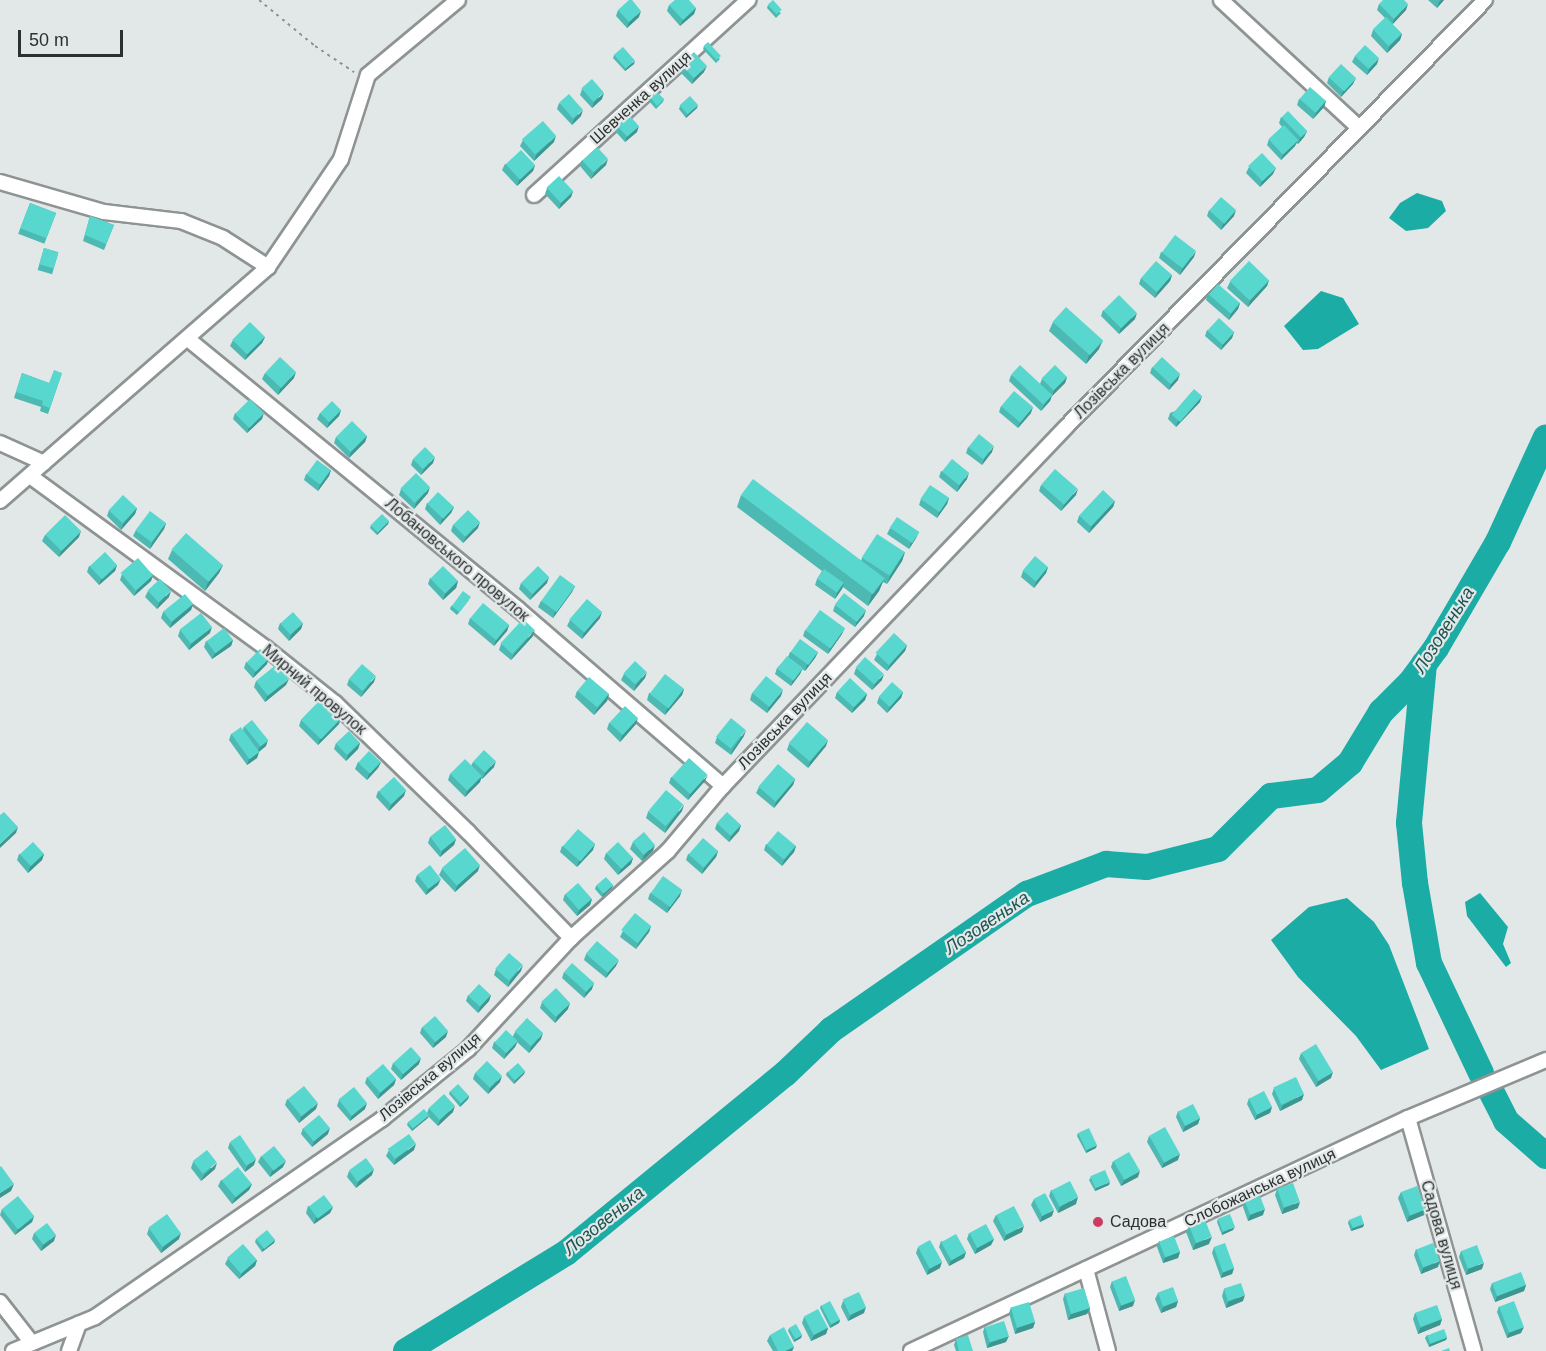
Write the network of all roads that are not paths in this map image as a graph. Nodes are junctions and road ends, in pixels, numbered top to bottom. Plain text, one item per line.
1 (458, 0) edge
2 (748, 0) edge
3 (1221, 0) edge
4 (1485, 0) edge
5 (1359, 128) junction
6 (0, 182) edge
7 (534, 195) dead end
8 (268, 267) junction
9 (188, 339) junction
10 (0, 443) edge
11 (44, 463) junction
12 (30, 476) junction
13 (0, 501) edge
14 (723, 786) junction
15 (571, 938) junction
16 (1546, 1060) edge
17 (1408, 1118) junction
18 (1086, 1269) junction
19 (0, 1302) edge
20 (79, 1324) junction
21 (32, 1343) junction
22 (13, 1351) edge
23 (69, 1351) edge
24 (911, 1351) edge
25 (1108, 1351) edge
26 (1474, 1351) edge

1 - 8 street
2 - 7 street, Шевченка вулиця
3 - 5 street
4 - 5 street, Лозівська вулиця
5 - 14 street, Лозівська вулиця
6 - 8 street
8 - 9 street
9 - 11 street
9 - 14 street, Лобановського провулок
10 - 11 street
11 - 12 street
12 - 13 street
12 - 15 street, Мирний провулок
14 - 15 street, Лозівська вулиця
15 - 20 street, Лозівська вулиця
16 - 17 street, Слобожанська вулиця
17 - 18 street, Слобожанська вулиця
17 - 26 street, Садова вулиця
18 - 24 street, Слобожанська вулиця
18 - 25 street
19 - 21 street
20 - 21 street, Лозівська вулиця
20 - 23 street
21 - 22 street, Лозівська вулиця

